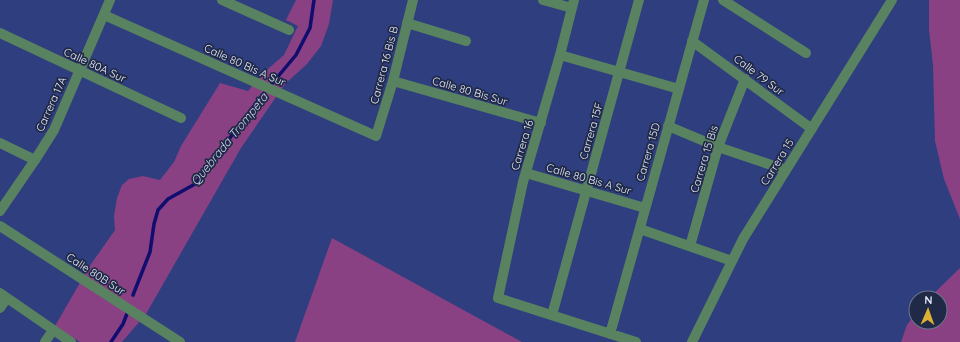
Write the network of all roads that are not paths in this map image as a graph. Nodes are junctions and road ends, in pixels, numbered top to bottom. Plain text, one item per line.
1 (110, 0) edge
2 (222, 0) edge
3 (413, 0) edge
4 (543, 0) edge
5 (639, 0) edge
6 (704, 0) edge
7 (723, 0) edge
8 (892, 0) edge
9 (573, 4) edge
10 (104, 15) junction
11 (407, 23) junction
12 (289, 30) dead end
13 (0, 33) edge
14 (466, 41) dead end
15 (692, 41) junction
16 (806, 53) dead end
17 (560, 55) junction
18 (79, 70) junction
19 (620, 72) junction
20 (745, 79) junction
21 (392, 81) junction
22 (679, 89) junction
23 (181, 118) dead end
24 (541, 123) junction
25 (668, 126) junction
26 (812, 129) junction
27 (376, 136) joint
28 (0, 143) edge
29 (718, 147) junction
30 (35, 160) junction
31 (786, 170) junction
32 (526, 173) junction
33 (586, 191) junction
34 (645, 208) junction
35 (0, 211) edge
36 (0, 226) edge
37 (640, 229) junction
38 (690, 246) junction
39 (732, 261) junction
40 (4, 295) edge
41 (0, 308) edge
42 (552, 315) junction
43 (53, 330) junction
44 (610, 334) junction
45 (45, 342) edge
46 (71, 342) edge
47 (180, 342) edge
48 (636, 342) edge
49 (692, 342) edge

1 - 10 street, Carrera 17A
2 - 12 street
3 - 11 street, Carrera 16 Bis B
4 - 9 street
5 - 19 street, Carrera 15F
6 - 15 street, Carrera 15D
7 - 16 street
8 - 26 street, Carrera 15
9 - 17 street, Carrera 16
10 - 18 street, Carrera 17A
10 - 27 street, Calle 80 Bis A Sur
11 - 14 street
11 - 21 street, Carrera 16 Bis B
13 - 18 street, Calle 80A Sur
15 - 20 street, Calle 79 Sur
15 - 22 street, Carrera 15D
17 - 19 street
17 - 24 street, Carrera 16
18 - 23 street, Calle 80A Sur
18 - 30 street, Carrera 17A
19 - 22 street
19 - 33 street, Carrera 15F
20 - 26 street, Calle 79 Sur
20 - 29 street, Carrera 15 Bis
21 - 24 street, Calle 80 Bis Sur
21 - 27 street, Carrera 16 Bis B
22 - 25 street, Carrera 15D
24 - 32 street, Carrera 16
25 - 29 street
25 - 34 street, Carrera 15D
26 - 31 street, Carrera 15
28 - 30 street
29 - 31 street
29 - 38 street, Carrera 15 Bis
30 - 35 street, Carrera 17A
31 - 39 street, Carrera 15
32 - 33 street, Calle 80 Bis A Sur
32 - 42 street, Carrera 16
33 - 34 street, Calle 80 Bis A Sur
33 - 42 street, Carrera 15F
34 - 37 street, Carrera 15D
36 - 47 street, Calle 80B Sur
37 - 38 street
37 - 44 street, Carrera 15D
38 - 39 street
39 - 49 street, Carrera 15
40 - 41 street
40 - 43 street
42 - 44 street
43 - 45 street
43 - 46 street
44 - 48 street

